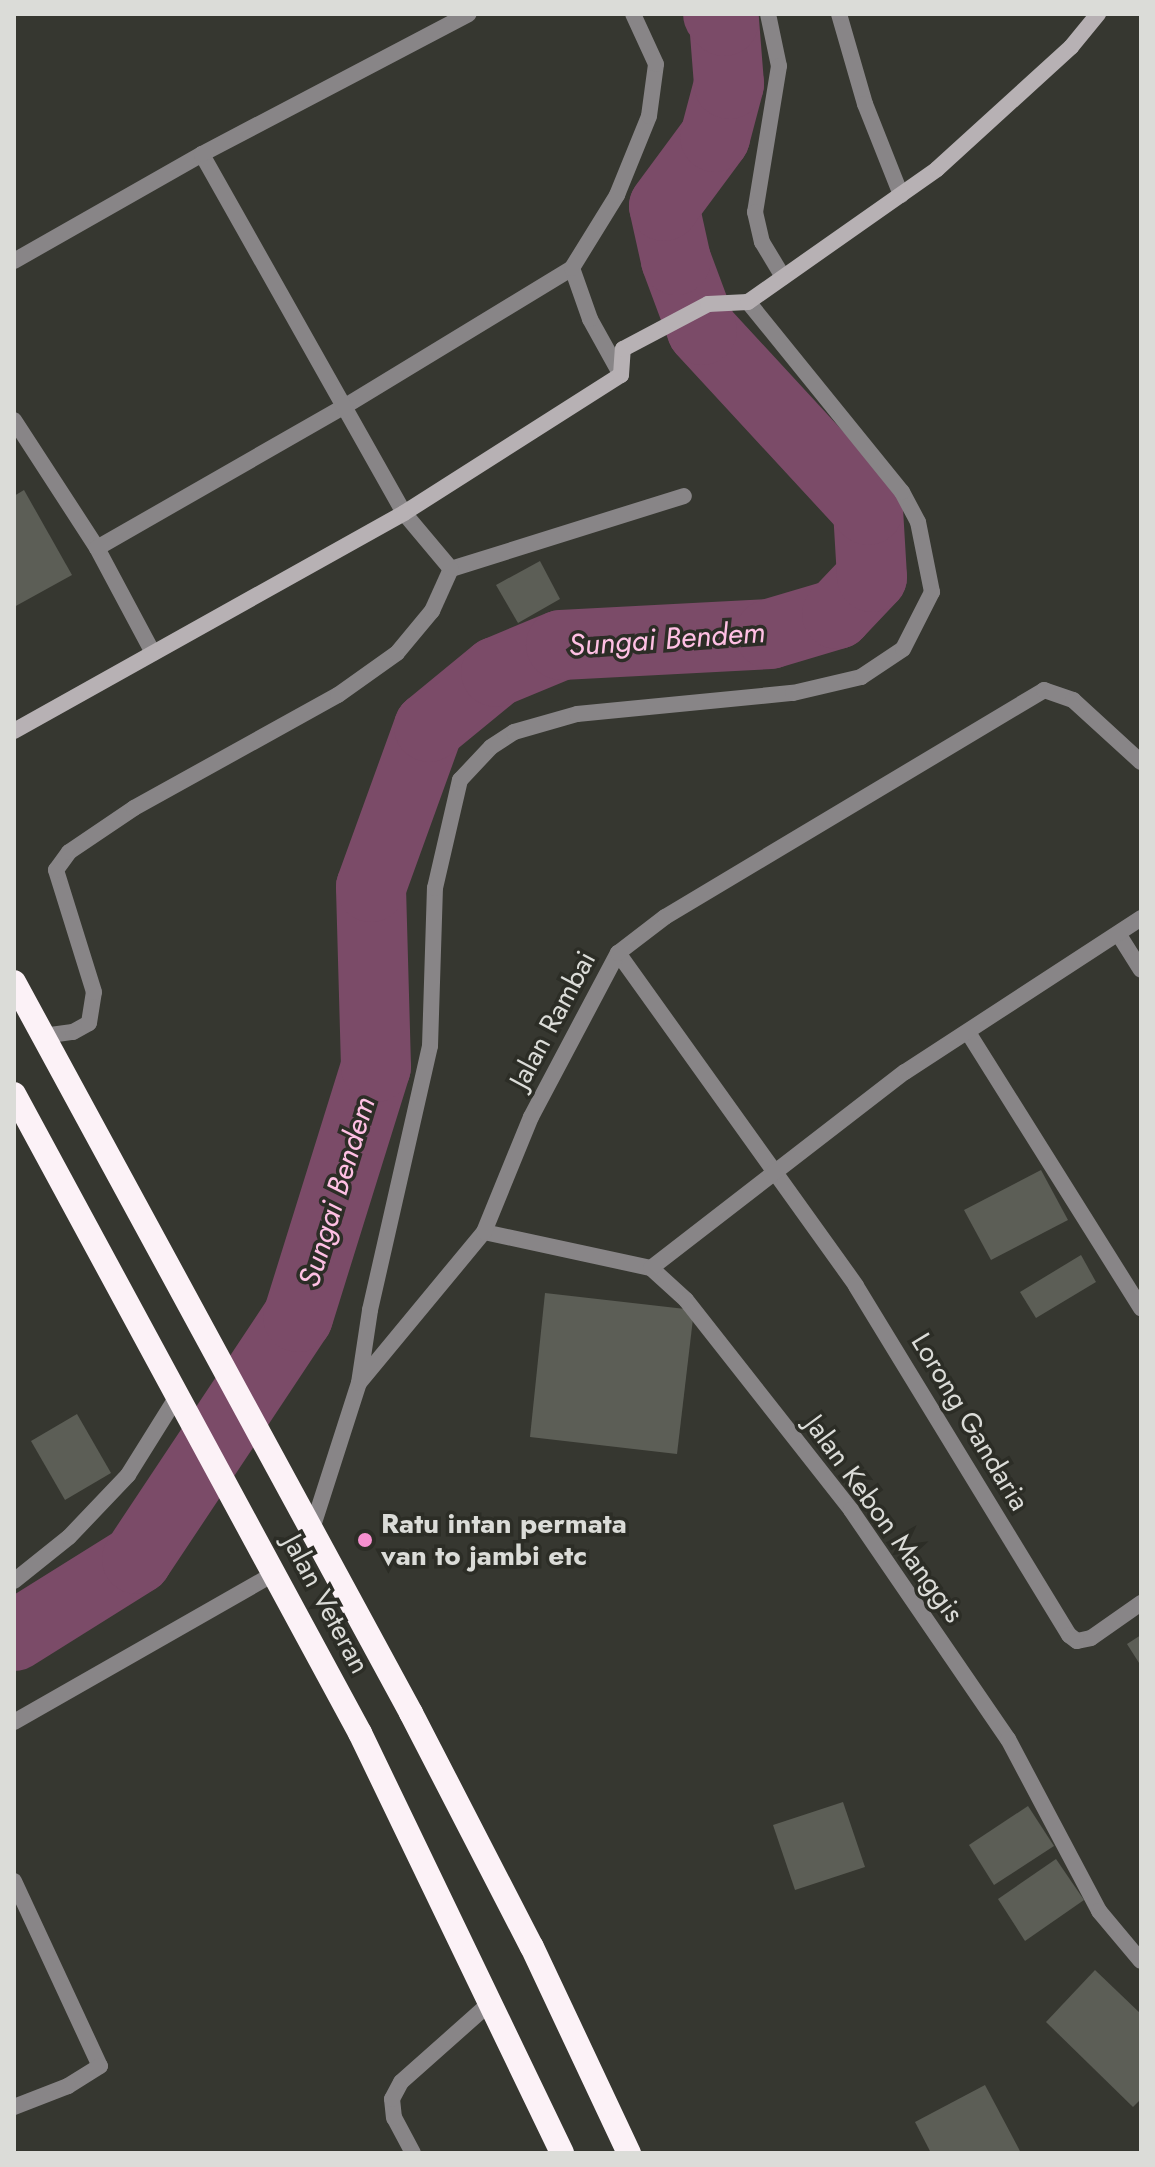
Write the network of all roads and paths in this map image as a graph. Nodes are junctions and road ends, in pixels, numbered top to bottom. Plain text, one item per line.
1 (469, 14) edge
2 (633, 14) edge
3 (768, 14) edge
4 (839, 14) edge
5 (1098, 14) edge
6 (202, 154) junction
7 (901, 195) junction
8 (14, 261) edge
9 (572, 268) junction
10 (783, 277) junction
11 (748, 302) junction
12 (621, 375) junction
13 (347, 405) junction
14 (14, 420) edge
15 (684, 496) dead end
16 (404, 513) junction
17 (97, 548) junction
18 (451, 569) junction
19 (153, 653) junction
20 (14, 731) edge
21 (1141, 762) edge
22 (1141, 918) edge
23 (1119, 935) junction
24 (618, 953) junction
25 (1141, 970) edge
26 (14, 982) edge
27 (969, 1034) junction
28 (43, 1036) junction
29 (14, 1094) edge
30 (776, 1167) junction
31 (484, 1232) junction
32 (651, 1268) junction
33 (1141, 1308) edge
34 (359, 1383) junction
35 (178, 1395) junction
36 (312, 1529) junction
37 (275, 1573) junction
38 (14, 1581) edge
39 (1141, 1603) edge
40 (14, 1722) edge
41 (14, 1881) edge
42 (1141, 1961) edge
43 (491, 2002) junction
44 (14, 2107) edge
45 (413, 2153) edge
46 (562, 2153) edge
47 (629, 2153) edge

1 - 6 street
2 - 9 street
3 - 10 street
4 - 7 street
5 - 7 street
6 - 8 street
6 - 13 street
7 - 10 street
9 - 12 street
9 - 13 street
10 - 11 street
11 - 12 street
11 - 34 street
12 - 16 street
13 - 16 street
13 - 17 street
14 - 17 street
15 - 18 street
16 - 18 street
16 - 19 street
17 - 19 street
18 - 28 street
19 - 20 street
21 - 24 street, Jalan Rambai
22 - 23 street
23 - 25 street
23 - 27 street
24 - 30 street
24 - 31 street, Jalan Rambai
26 - 28 highway
27 - 30 street
27 - 33 street
28 - 36 highway, Jalan Veteran
29 - 35 highway, Jalan Veteran
30 - 32 street
30 - 39 street, Lorong Gandaria
31 - 32 street
31 - 34 street, Jalan Rambai
32 - 42 street, Jalan Kebon Manggis
34 - 36 street, Jalan Rambai
35 - 37 highway, Jalan Veteran
35 - 38 street
36 - 47 highway, Jalan Veteran
37 - 40 street
37 - 43 highway, Jalan Veteran
41 - 44 street
43 - 45 street
43 - 46 highway, Jalan Veteran

